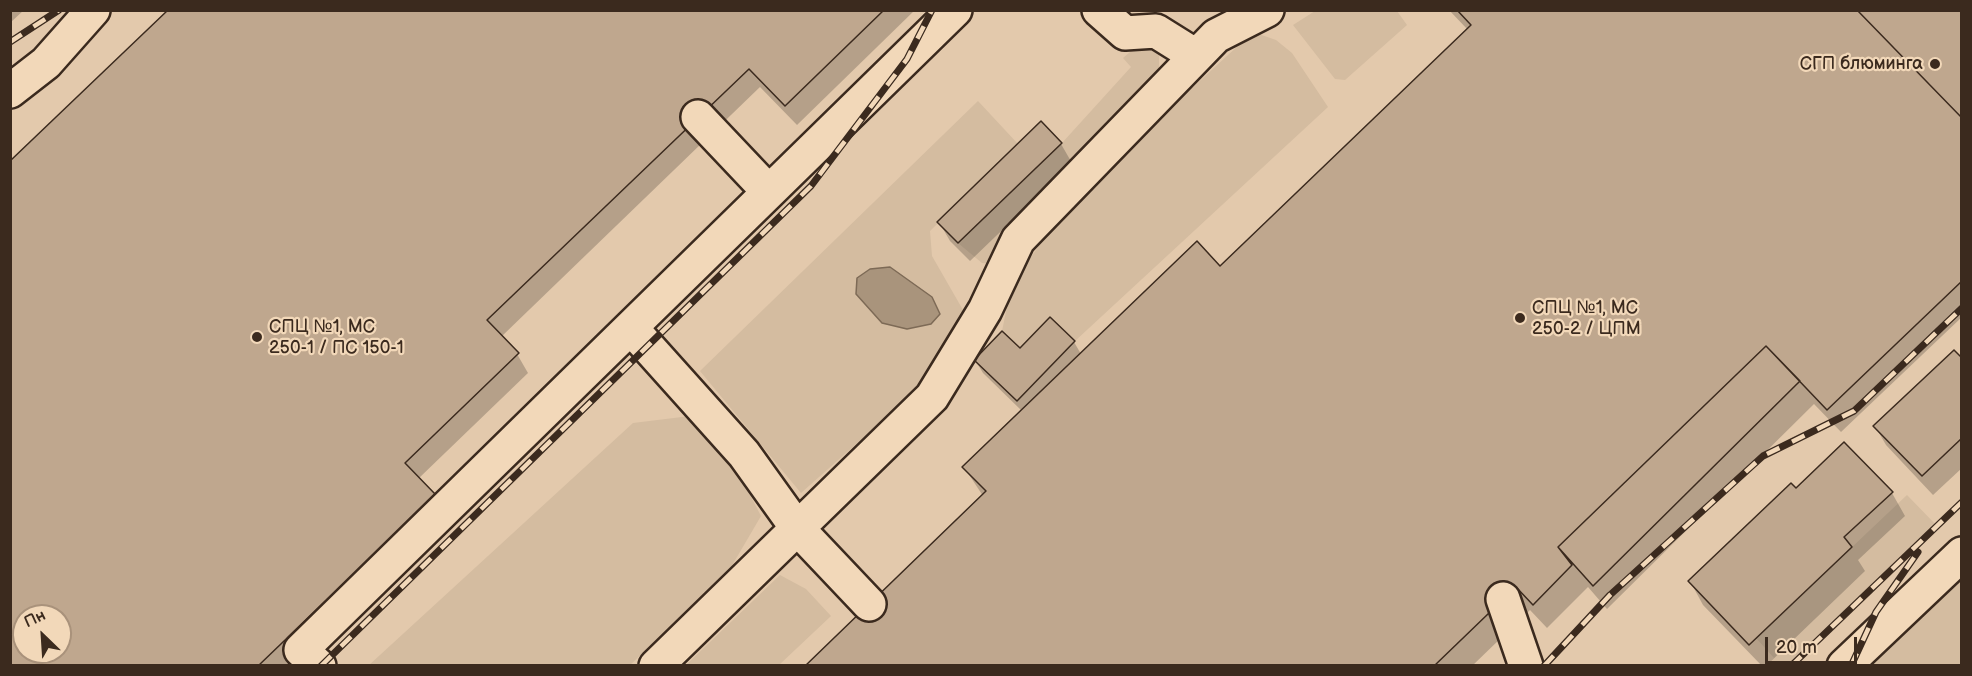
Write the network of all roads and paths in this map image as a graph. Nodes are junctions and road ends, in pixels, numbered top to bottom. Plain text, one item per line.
1 (93, 10) edge
2 (955, 10) edge
3 (1099, 10) edge
4 (1267, 10) edge
5 (1196, 56) junction
6 (10, 91) edge
7 (698, 117) dead end
8 (769, 192) junction
9 (631, 328) junction
10 (797, 528) junction
11 (1962, 554) edge
12 (1503, 599) dead end
13 (869, 604) dead end
14 (1861, 660) edge
15 (319, 666) edge
16 (656, 666) edge
17 (1526, 666) edge

1 - 6 lane
2 - 8 lane
3 - 5 lane
4 - 5 lane
5 - 10 lane
7 - 8 lane
8 - 9 lane
9 - 10 lane
9 - 15 lane
10 - 13 lane
10 - 16 lane
11 - 14 lane
12 - 17 lane

